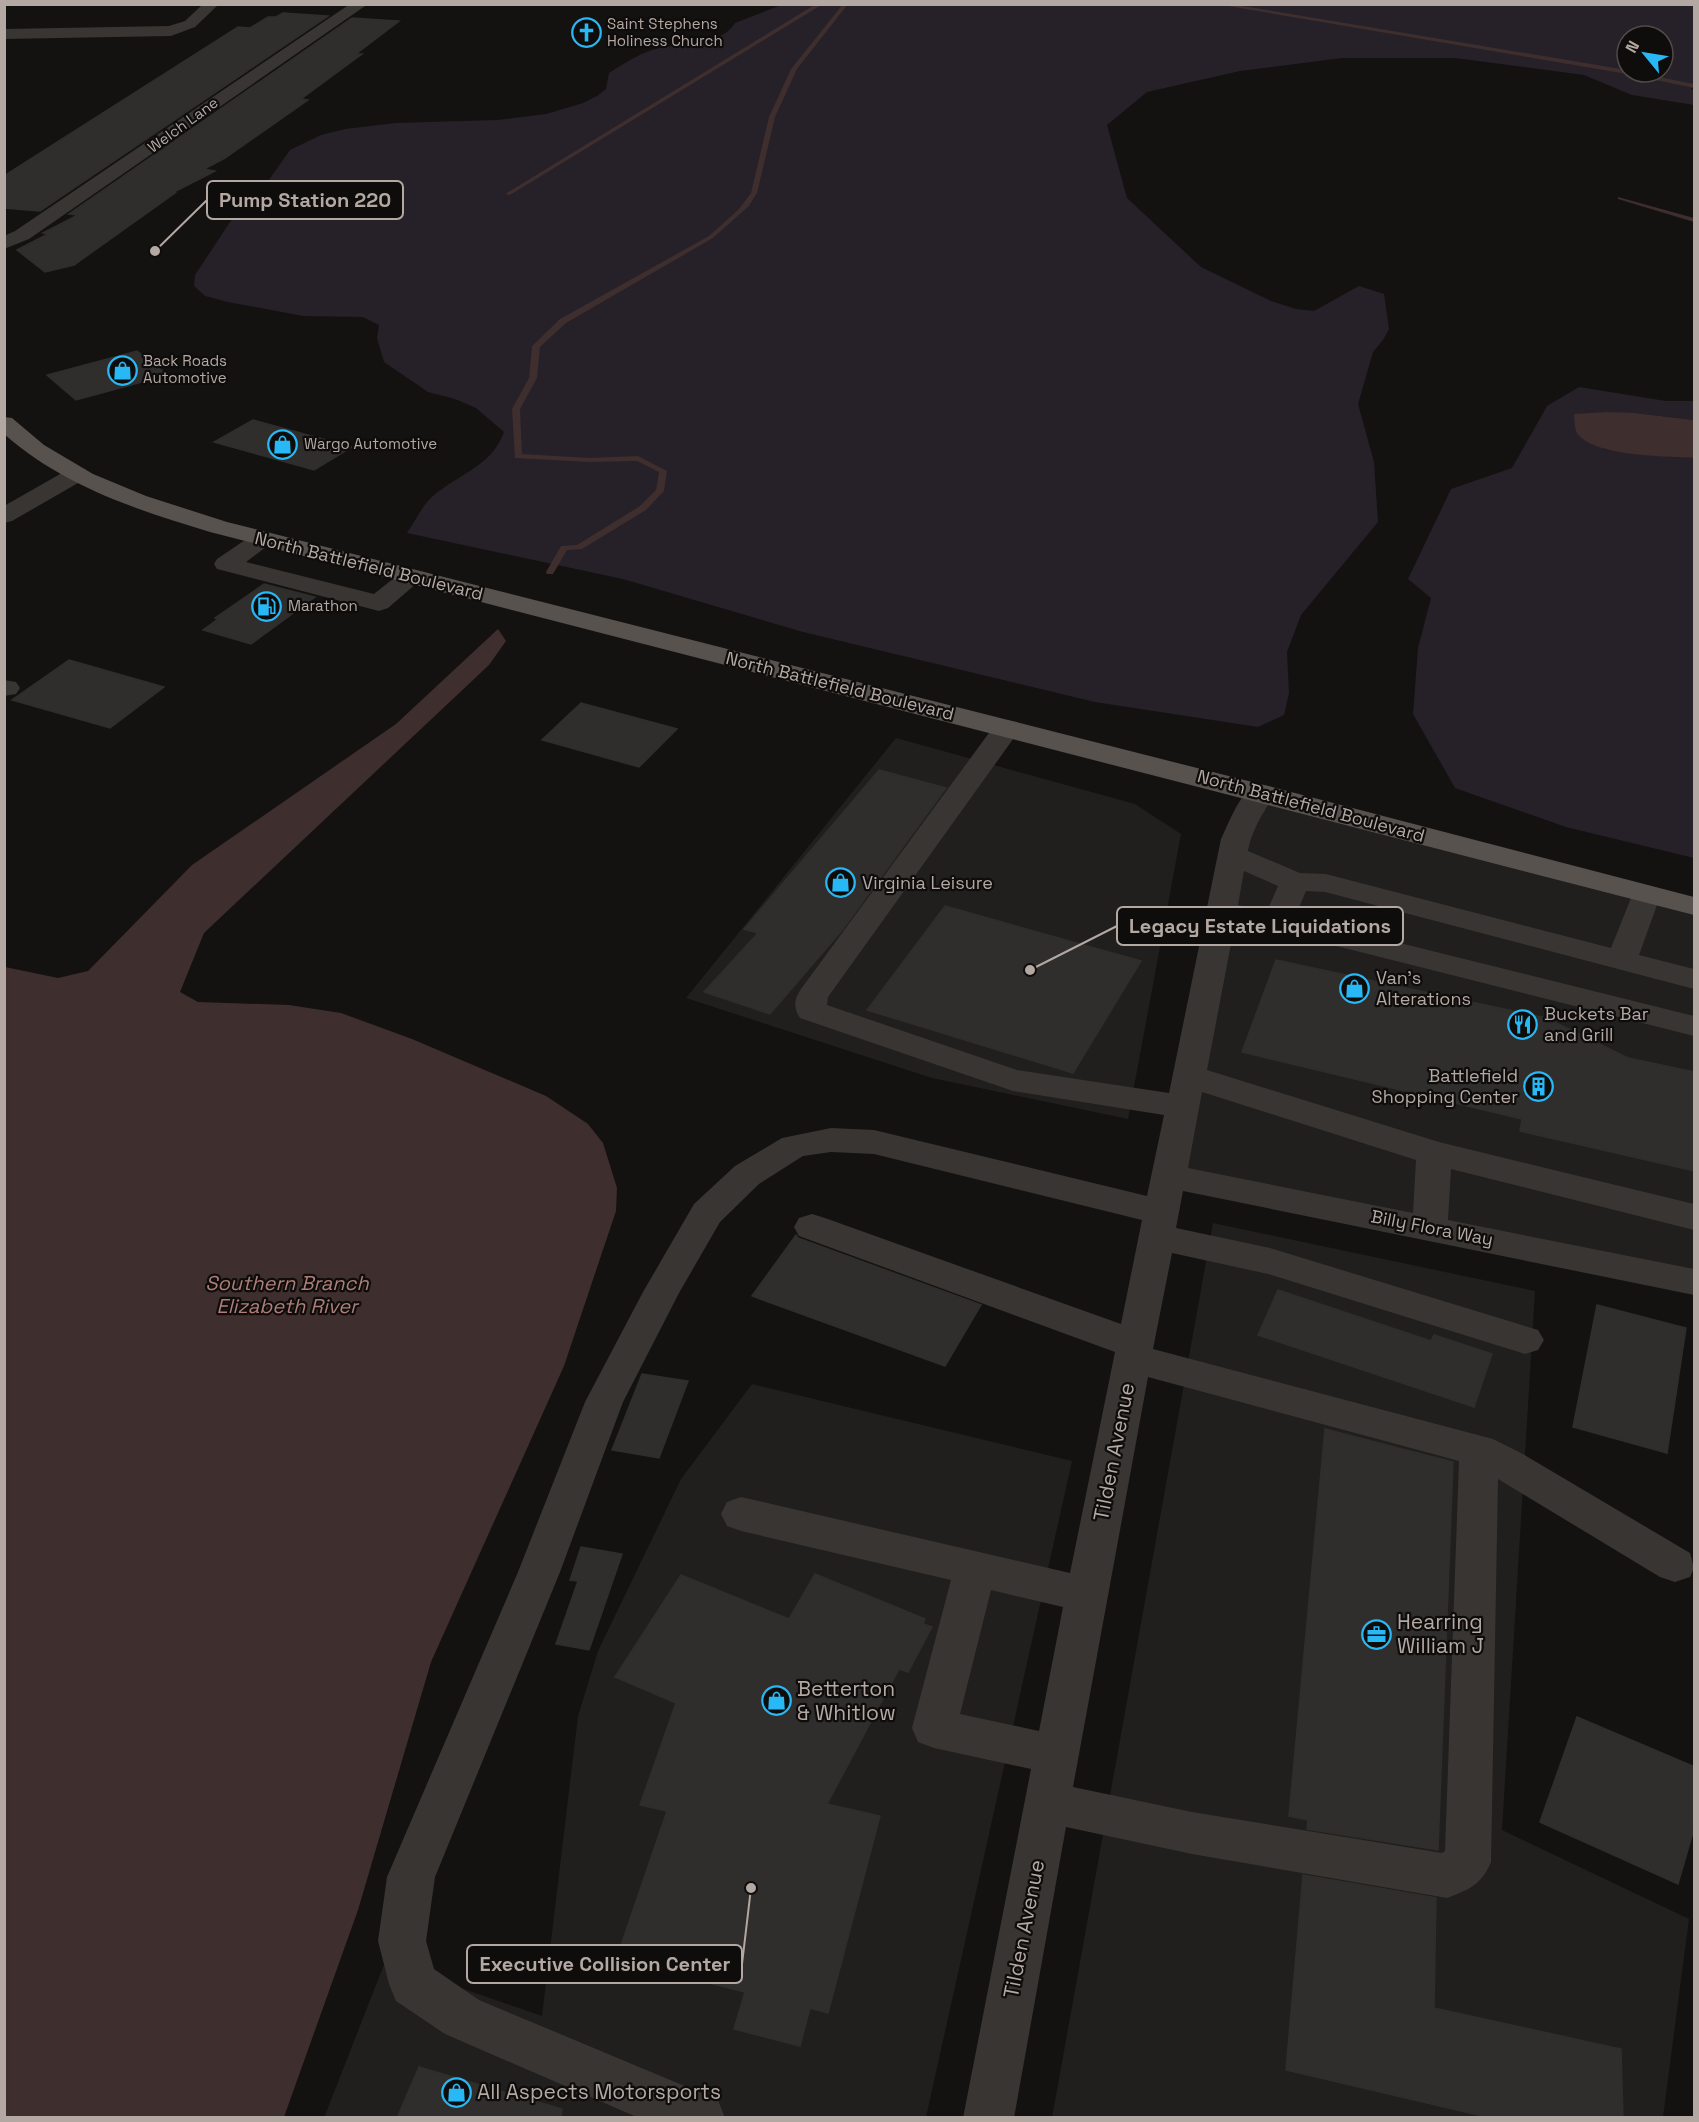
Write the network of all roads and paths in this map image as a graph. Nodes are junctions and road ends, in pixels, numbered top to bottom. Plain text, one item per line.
1 (212, 4) edge
2 (361, 4) edge
3 (4, 34) edge
4 (4, 243) edge
5 (4, 423) edge
6 (77, 474) junction
7 (4, 516) edge
8 (262, 539) junction
9 (412, 578) junction
10 (1007, 728) junction
11 (1262, 793) junction
12 (1233, 855) junction
13 (1295, 882) junction
14 (1646, 894) junction
15 (1695, 906) edge
16 (1221, 911) junction
17 (1277, 922) junction
18 (1622, 960) junction
19 (1695, 979) edge
20 (1695, 1026) edge
21 (1186, 1091) junction
22 (1434, 1154) junction
23 (1162, 1208) junction
24 (1695, 1217) edge
25 (812, 1227) dead end
26 (1430, 1228) junction
27 (1695, 1282) edge
28 (1525, 1340) dead end
29 (1134, 1351) junction
30 (1479, 1450) junction
31 (741, 1514) dead end
32 (1675, 1566) dead end
33 (975, 1569) junction
34 (1087, 1595) junction
35 (1056, 1755) junction
36 (1048, 1802) junction
37 (700, 2118) edge
38 (988, 2118) edge

1 - 3 street
2 - 4 street, Welch Lane
5 - 6 main road, North Battlefield Boulevard
6 - 7 street
6 - 8 main road, North Battlefield Boulevard
8 - 9 main road, North Battlefield Boulevard
8 - 9 street
9 - 10 main road, North Battlefield Boulevard
10 - 11 main road, North Battlefield Boulevard
10 - 21 street
11 - 12 street, Tilden Avenue
11 - 14 main road, North Battlefield Boulevard
12 - 13 street
12 - 16 street, Tilden Avenue
13 - 17 street
13 - 18 street
14 - 15 main road, North Battlefield Boulevard
14 - 18 street
16 - 17 street
16 - 21 street, Tilden Avenue
17 - 20 street
18 - 19 street
21 - 22 street
21 - 23 street, Tilden Avenue
22 - 24 street
22 - 26 street
23 - 26 street, Billy Flora Way
23 - 28 street
23 - 29 street, Tilden Avenue
23 - 37 street
25 - 29 street
26 - 27 street, Billy Flora Way
29 - 30 street
29 - 34 street, Tilden Avenue
30 - 32 street
30 - 36 street
31 - 33 street
33 - 34 street
33 - 35 street
34 - 35 street, Tilden Avenue
35 - 36 street, Tilden Avenue
36 - 38 street, Tilden Avenue

